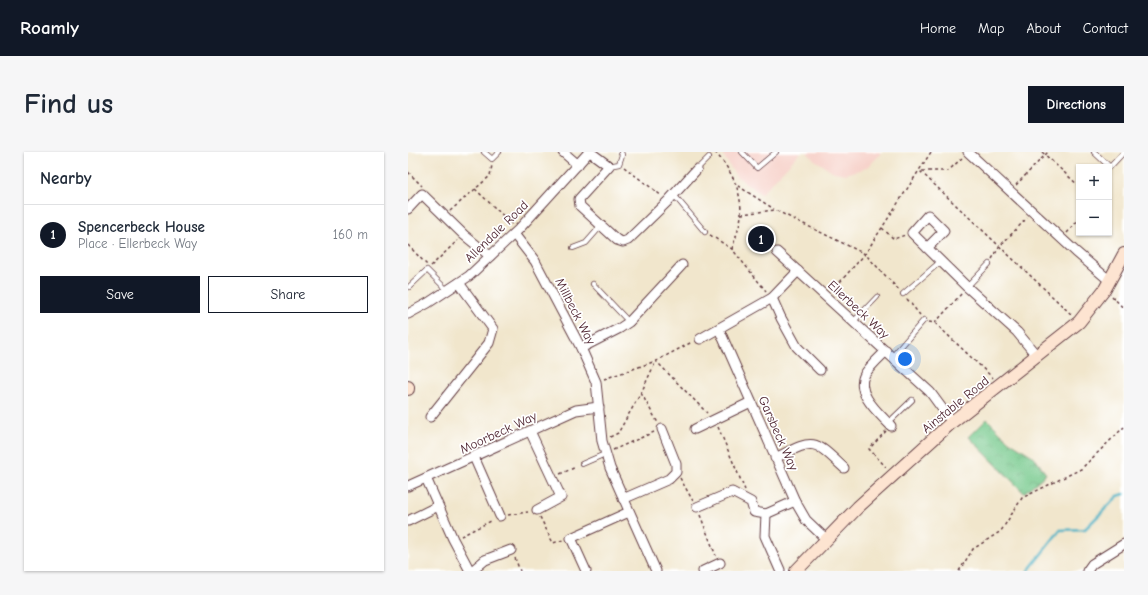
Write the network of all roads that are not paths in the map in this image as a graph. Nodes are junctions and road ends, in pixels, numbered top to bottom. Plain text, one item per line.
1 (484, 152) edge
2 (499, 152) edge
3 (563, 152) edge
4 (590, 152) edge
5 (621, 152) edge
6 (742, 152) edge
7 (776, 152) edge
8 (968, 152) edge
9 (1094, 152) edge
10 (1124, 152) edge
11 (709, 157) dead end
12 (578, 165) junction
13 (609, 166) junction
14 (697, 169) joint
15 (674, 195) junction
16 (408, 209) edge
17 (601, 226) junction
18 (516, 232) junction
19 (704, 232) dead end
20 (573, 248) dead end
21 (928, 248) junction
22 (777, 252) dead end
23 (1124, 254) edge
24 (490, 256) junction
25 (941, 261) junction
26 (988, 264) road end
27 (682, 265) dead end
28 (798, 271) junction
29 (459, 283) junction
30 (593, 284) dead end
31 (1108, 285) junction
32 (409, 287) dead end
33 (967, 287) junction
34 (446, 290) junction
35 (903, 294) road end
36 (877, 297) dead end
37 (772, 298) junction
38 (408, 314) edge
39 (924, 320) road end
40 (854, 321) junction
41 (629, 322) junction
42 (718, 329) junction
43 (700, 338) road end
44 (581, 348) junction
45 (888, 354) junction
46 (1037, 356) junction
47 (820, 370) dead end
48 (912, 400) dead end
49 (751, 402) junction
50 (599, 406) junction
51 (430, 417) dead end
52 (952, 422) junction
53 (889, 425) joint
54 (662, 429) road end
55 (695, 429) dead end
56 (530, 431) junction
57 (605, 454) junction
58 (474, 457) junction
59 (775, 458) junction
60 (582, 464) road end
61 (844, 468) dead end
62 (426, 478) junction
63 (408, 486) edge
64 (623, 498) junction
65 (795, 501) junction
66 (438, 506) junction
67 (697, 507) road end
68 (537, 510) road end
69 (628, 512) junction
70 (766, 514) junction
71 (500, 516) road end
72 (408, 521) edge
73 (827, 540) junction
74 (1124, 544) edge
75 (511, 550) road end
76 (720, 563) road end
77 (780, 570) dead end
78 (471, 571) edge
79 (586, 571) edge
80 (656, 571) edge
81 (703, 571) edge
82 (796, 571) edge
83 (1087, 571) edge

1 - 2 lane
3 - 12 street
4 - 12 street, Allendale Road
4 - 13 street
5 - 13 lane
6 - 7 lane
8 - 31 street
9 - 10 lane
11 - 14 lane
12 - 18 street, Allendale Road
13 - 17 street
14 - 15 street
15 - 17 street
15 - 19 lane
16 - 24 street
17 - 20 lane
18 - 24 street, Allendale Road
18 - 44 street, Millbeck Way
21 - 21 street
21 - 25 street
22 - 28 street, Ellerbeck Way
23 - 31 street, Ainstable Road
24 - 29 street, Allendale Road
25 - 33 street
25 - 35 lane
26 - 33 lane
27 - 41 street
28 - 37 street
28 - 40 street, Ellerbeck Way
29 - 34 street, Allendale Road
29 - 51 street
30 - 41 lane
31 - 46 street, Ainstable Road
32 - 34 lane
33 - 46 street
34 - 38 street, Allendale Road
36 - 40 lane
37 - 42 street
37 - 47 street
39 - 45 lane
40 - 45 street, Ellerbeck Way
41 - 44 street
42 - 43 street
42 - 49 street, Garsbeck Way
44 - 50 street, Millbeck Way
45 - 52 street, Ellerbeck Way
45 - 53 street
46 - 52 street, Ainstable Road
48 - 53 lane
49 - 55 street
49 - 59 street, Garsbeck Way
50 - 56 street, Moorbeck Way
50 - 57 street, Millbeck Way
52 - 73 street, Ainstable Road
54 - 64 street
56 - 58 street, Moorbeck Way
56 - 68 street
57 - 60 lane
57 - 64 street, Millbeck Way
58 - 62 street, Moorbeck Way
58 - 71 street
59 - 61 street
59 - 65 street, Garsbeck Way
62 - 63 street, Moorbeck Way
62 - 66 street
64 - 69 street, Millbeck Way
65 - 70 street
65 - 73 street, Garsbeck Way
66 - 72 street
66 - 78 street
67 - 70 street
69 - 79 street
69 - 80 street, Millbeck Way
70 - 77 street
73 - 82 street, Ainstable Road
74 - 83 street
75 - 78 street
76 - 81 street

